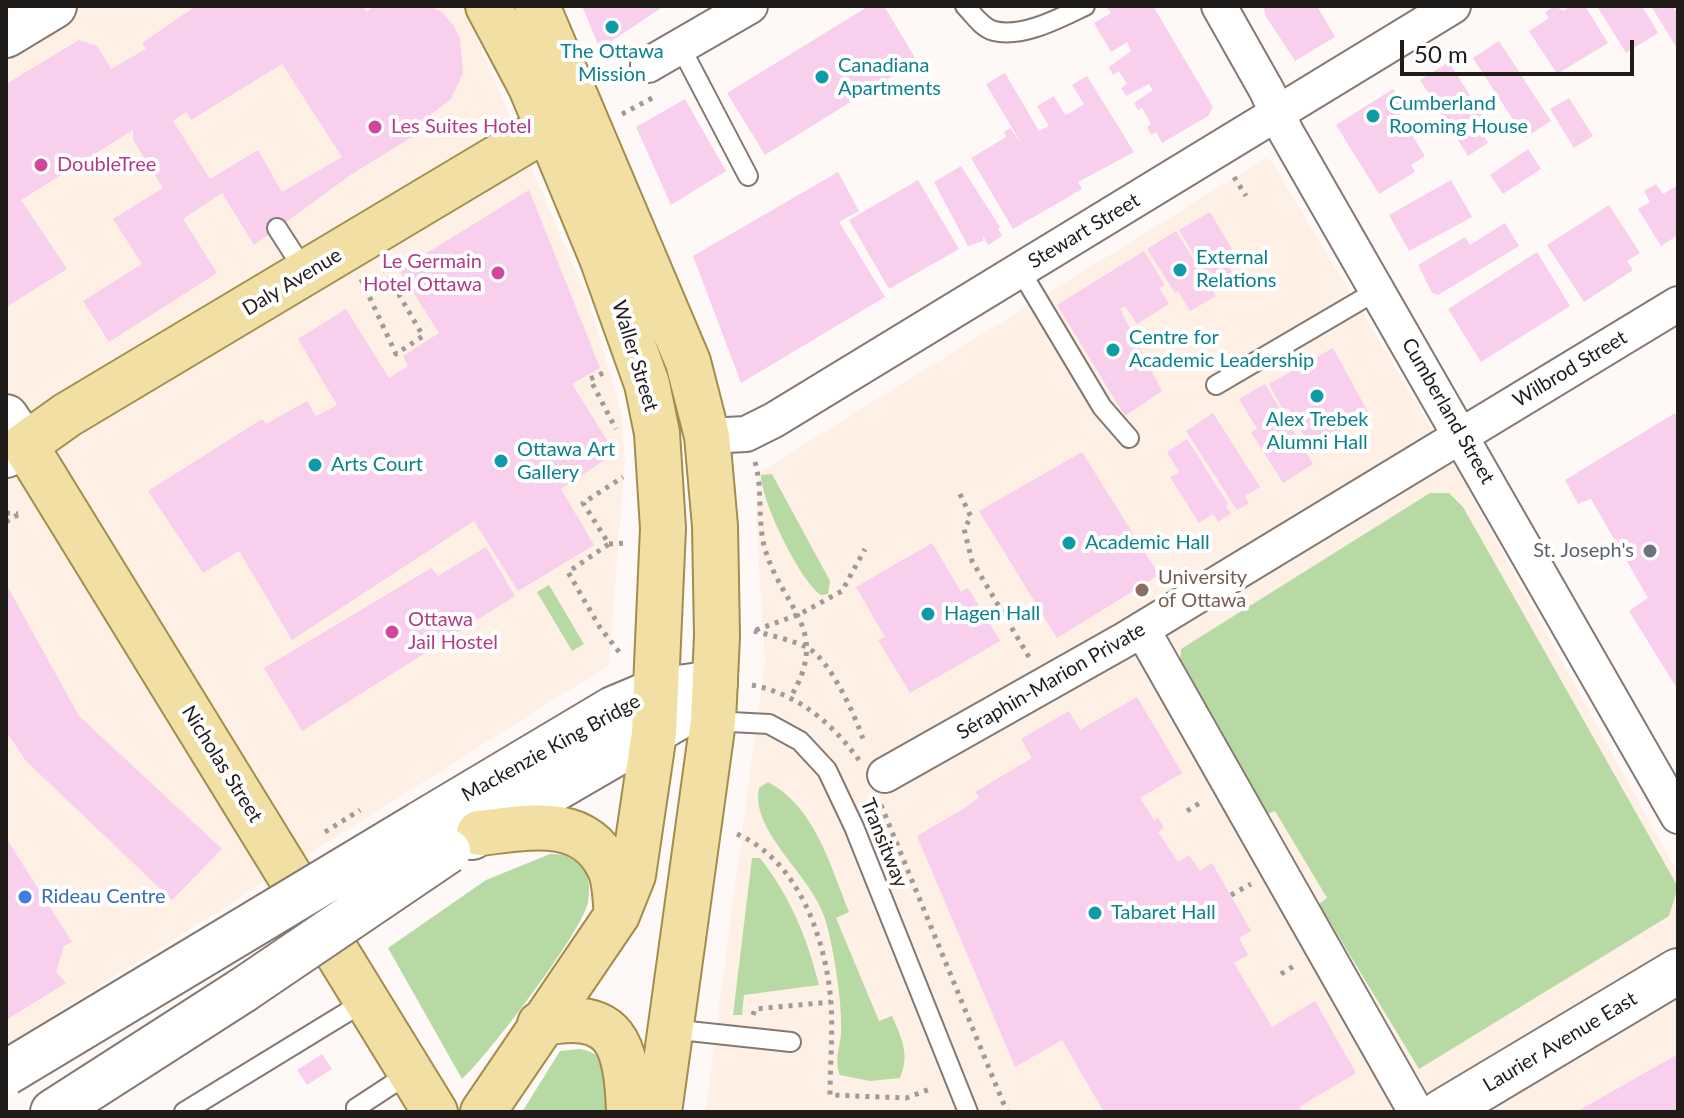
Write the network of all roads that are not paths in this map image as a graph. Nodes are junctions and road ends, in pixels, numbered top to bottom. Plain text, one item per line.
1 (54, 6) edge
2 (488, 6) edge
3 (537, 6) edge
4 (750, 6) edge
5 (965, 6) edge
6 (1085, 6) edge
7 (1219, 6) edge
8 (1453, 6) edge
9 (6, 35) edge
10 (680, 46) junction
11 (648, 65) dead end
12 (1276, 114) junction
13 (564, 119) junction
14 (748, 176) dead end
15 (277, 228) dead end
16 (1020, 270) junction
17 (307, 274) junction
18 (1378, 290) junction
19 (1677, 306) edge
20 (1216, 385) dead end
21 (727, 435) junction
22 (1463, 435) junction
23 (1129, 438) dead end
24 (12, 439) edge
25 (1142, 629) junction
26 (656, 691) junction
27 (714, 702) junction
28 (654, 733) junction
29 (885, 775) dead end
30 (1678, 816) edge
31 (449, 836) junction
32 (617, 915) junction
33 (1678, 971) edge
34 (367, 1000) junction
35 (540, 1024) junction
36 (670, 1029) junction
37 (791, 1042) dead end
38 (411, 1072) junction
39 (6, 1073) edge
40 (53, 1112) edge
41 (184, 1112) edge
42 (357, 1112) edge
43 (435, 1112) edge
44 (483, 1112) edge
45 (629, 1112) edge
46 (659, 1112) edge
47 (968, 1112) edge
48 (1416, 1112) edge
49 (1442, 1112) edge

1 - 9 main road
2 - 13 main road, Waller Street
3 - 13 main road, Waller Street
4 - 10 street
5 - 6 lane
7 - 12 street, Cumberland Street
8 - 12 street, Stewart Street
10 - 11 street
10 - 14 lane
12 - 16 street, Stewart Street
12 - 18 street, Cumberland Street
13 - 17 main road, Daly Avenue
13 - 21 main road, Waller Street
13 - 26 main road, Waller Street
15 - 17 lane
16 - 21 street, Stewart Street
16 - 23 lane
17 - 24 main road, Daly Avenue
18 - 20 lane
18 - 22 street, Cumberland Street
19 - 22 street, Wilbrod Street
21 - 27 main road, Waller Street
22 - 25 street, Séraphin-Marion Private
22 - 30 street, Cumberland Street
24 - 34 main road, Nicholas Street
25 - 29 street, Séraphin-Marion Private
25 - 48 street
26 - 27 main road, Mackenzie King Bridge
26 - 28 main road, Waller Street
26 - 31 main road, Mackenzie King Bridge
27 - 28 main road, Mackenzie King Bridge
27 - 36 main road
27 - 47 lane, Transitway
28 - 31 main road, Mackenzie King Bridge
28 - 32 main road
31 - 32 main road
31 - 39 main road, Mackenzie King Bridge, bridge
31 - 40 main road, Mackenzie King Bridge, bridge
32 - 35 main road
33 - 49 main road, Laurier Avenue East
34 - 38 main road, Nicholas Street
34 - 41 lane
35 - 44 main road
35 - 45 main road
36 - 37 lane
36 - 46 main road
38 - 42 lane
38 - 43 main road, Nicholas Street

